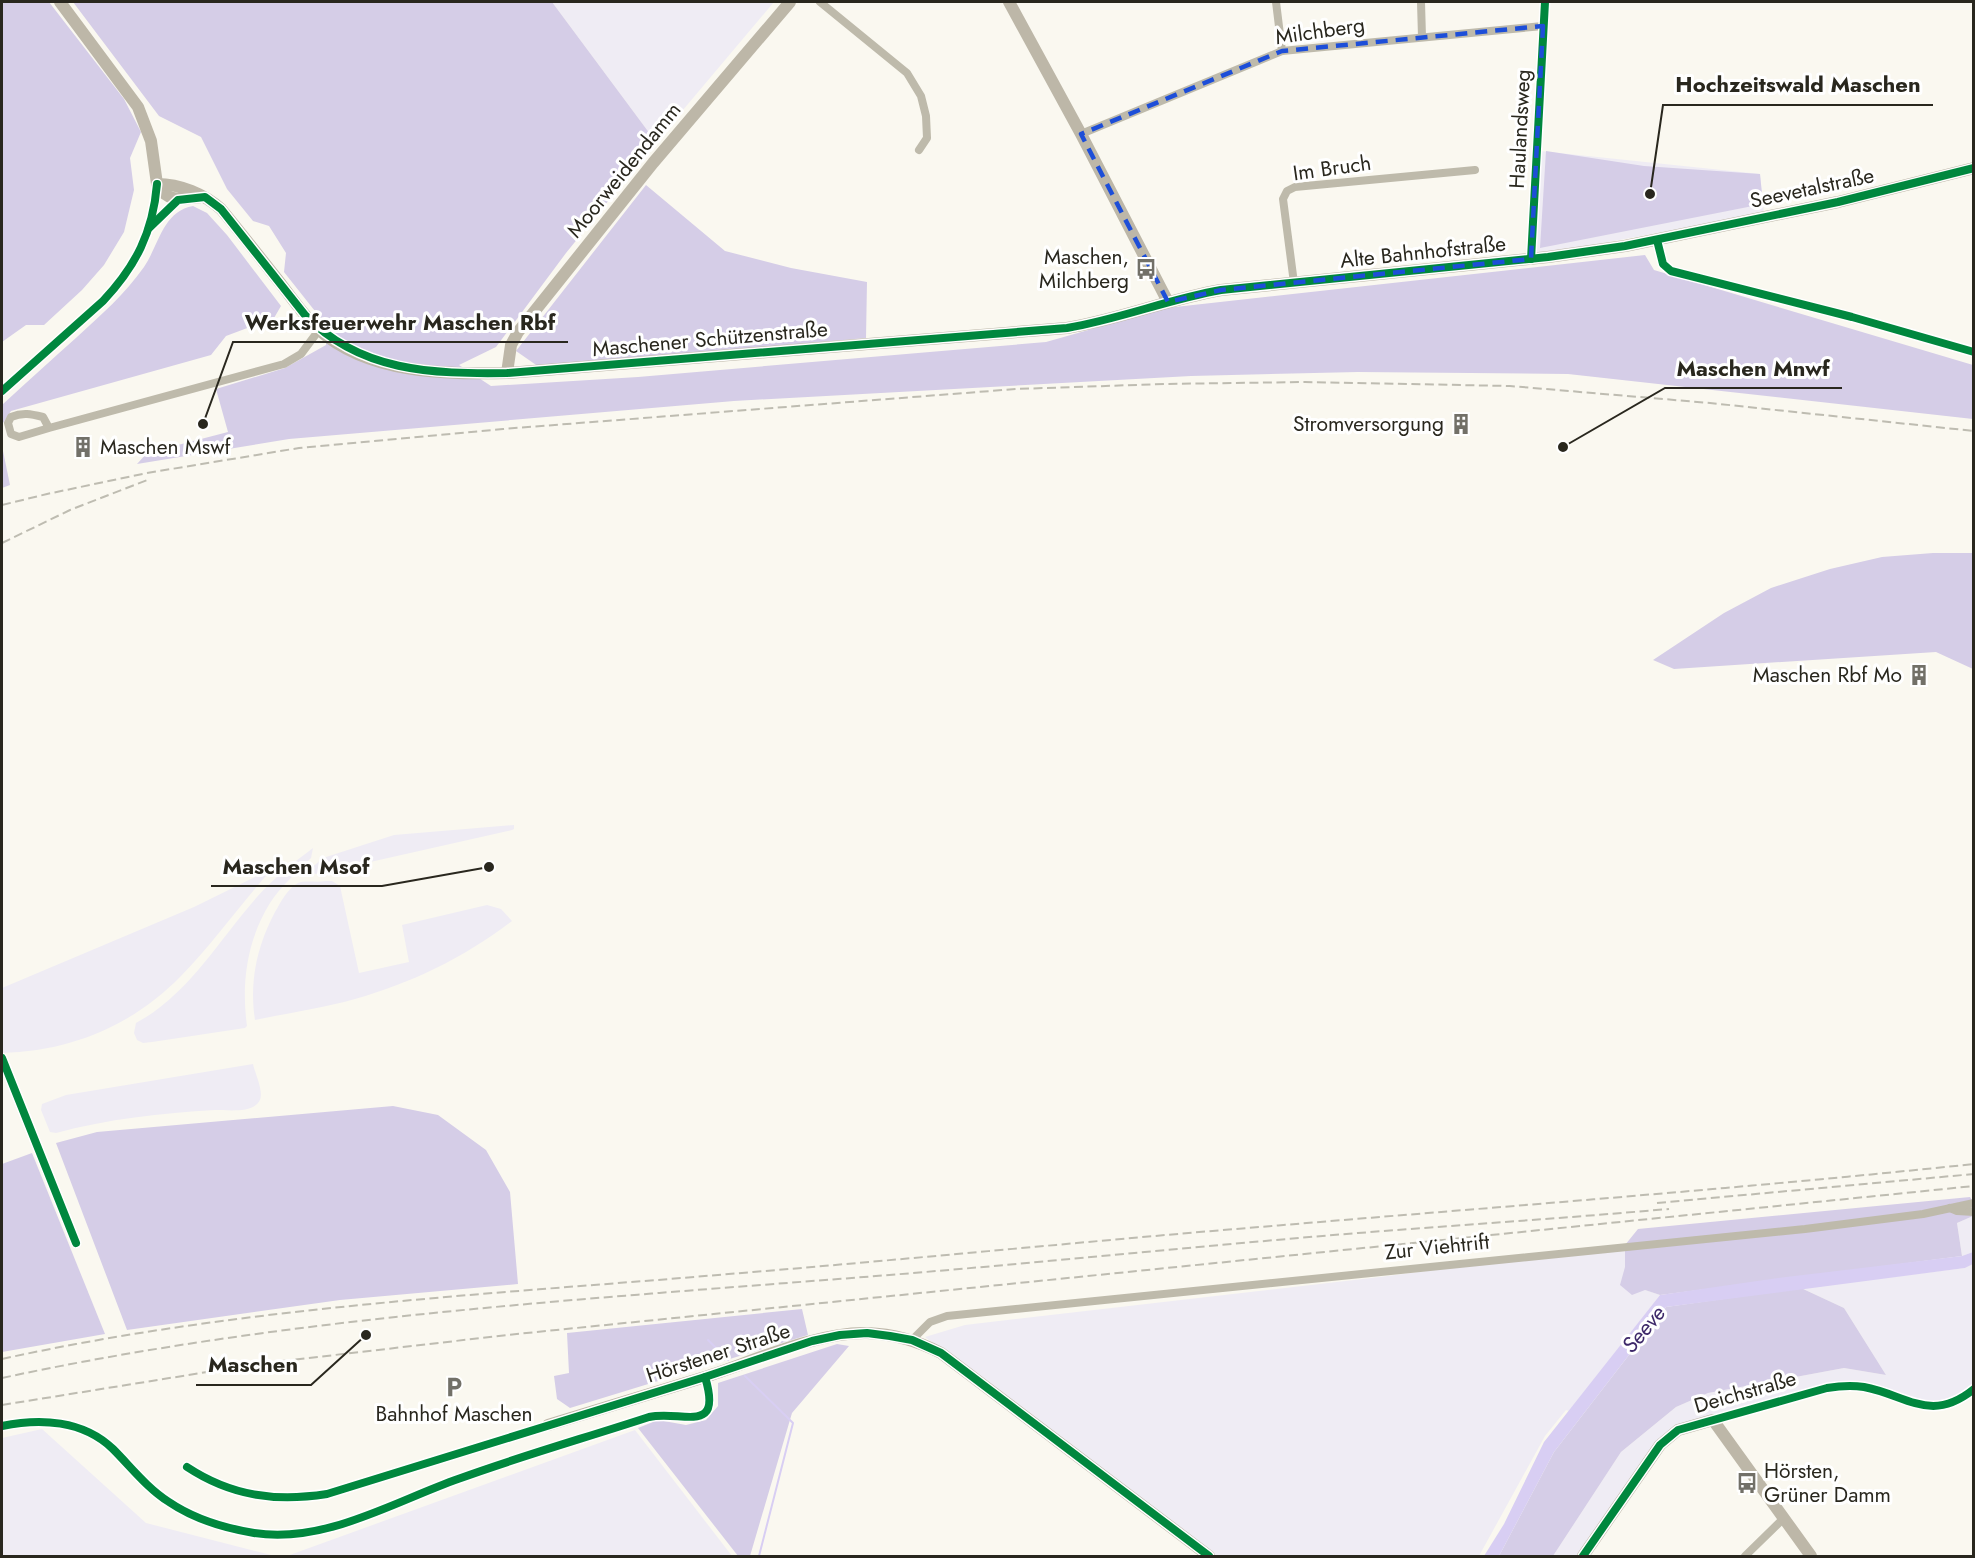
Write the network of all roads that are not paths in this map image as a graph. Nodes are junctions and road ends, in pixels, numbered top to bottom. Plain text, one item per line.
1 (60, 2) edge
2 (789, 2) edge
3 (820, 2) edge
4 (1009, 2) edge
5 (1276, 2) edge
6 (1421, 2) edge
7 (1545, 2) edge
8 (1543, 26) junction
9 (1422, 37) junction
10 (1282, 51) junction
11 (1081, 134) junction
12 (919, 150) dead end
13 (1974, 168) edge
14 (1475, 170) dead end
15 (157, 184) junction
16 (205, 197) junction
17 (178, 200) junction
18 (149, 228) junction
19 (1657, 240) junction
20 (1531, 259) junction
21 (1294, 283) junction
22 (1168, 302) junction
23 (319, 330) junction
24 (1974, 352) edge
25 (507, 373) junction
26 (2, 391) edge
27 (49, 428) junction
28 (1974, 1203) edge
29 (1949, 1208) junction
30 (1974, 1212) edge
31 (912, 1340) junction
32 (705, 1377) junction
33 (1974, 1389) edge
34 (1713, 1420) junction
35 (548, 1425) joint
36 (2, 1426) edge
37 (187, 1467) dead end
38 (1783, 1519) junction
39 (1209, 1557) edge
40 (1583, 1557) edge
41 (1745, 1557) edge
42 (1811, 1557) edge

1 - 15 main road
2 - 25 main road, Moorweidendamm
3 - 12 street
4 - 11 main road
5 - 10 street
6 - 9 street
7 - 8 street, Haulandsweg
8 - 9 street, Milchberg
8 - 20 street, Haulandsweg
9 - 10 street, Milchberg
10 - 11 street, Milchberg
11 - 22 main road
13 - 19 main road, Seevetalstraße
14 - 21 street, Im Bruch
15 - 16 main road, Maschener Schützenstraße
15 - 17 main road
15 - 18 street
16 - 17 main road
16 - 23 main road, Maschener Schützenstraße
17 - 18 street
18 - 26 street
19 - 20 main road, Alte Bahnhofstraße
19 - 24 street
20 - 21 main road, Alte Bahnhofstraße
21 - 22 main road, Alte Bahnhofstraße
22 - 25 main road, Maschener Schützenstraße
23 - 25 main road, Maschener Schützenstraße
23 - 27 street
27 - 27 street
28 - 29 street, Zur Viehtrift
29 - 30 street
29 - 31 street, Zur Viehtrift
31 - 32 main road, Hörstener Straße
31 - 39 main road, Hörstener Straße
32 - 35 main road, Hörstener Straße
32 - 36 street
33 - 34 street, Deichstraße
34 - 38 main road
34 - 40 main road, Deichstraße
35 - 37 street, Hörstener Straße
38 - 41 street
38 - 42 main road

